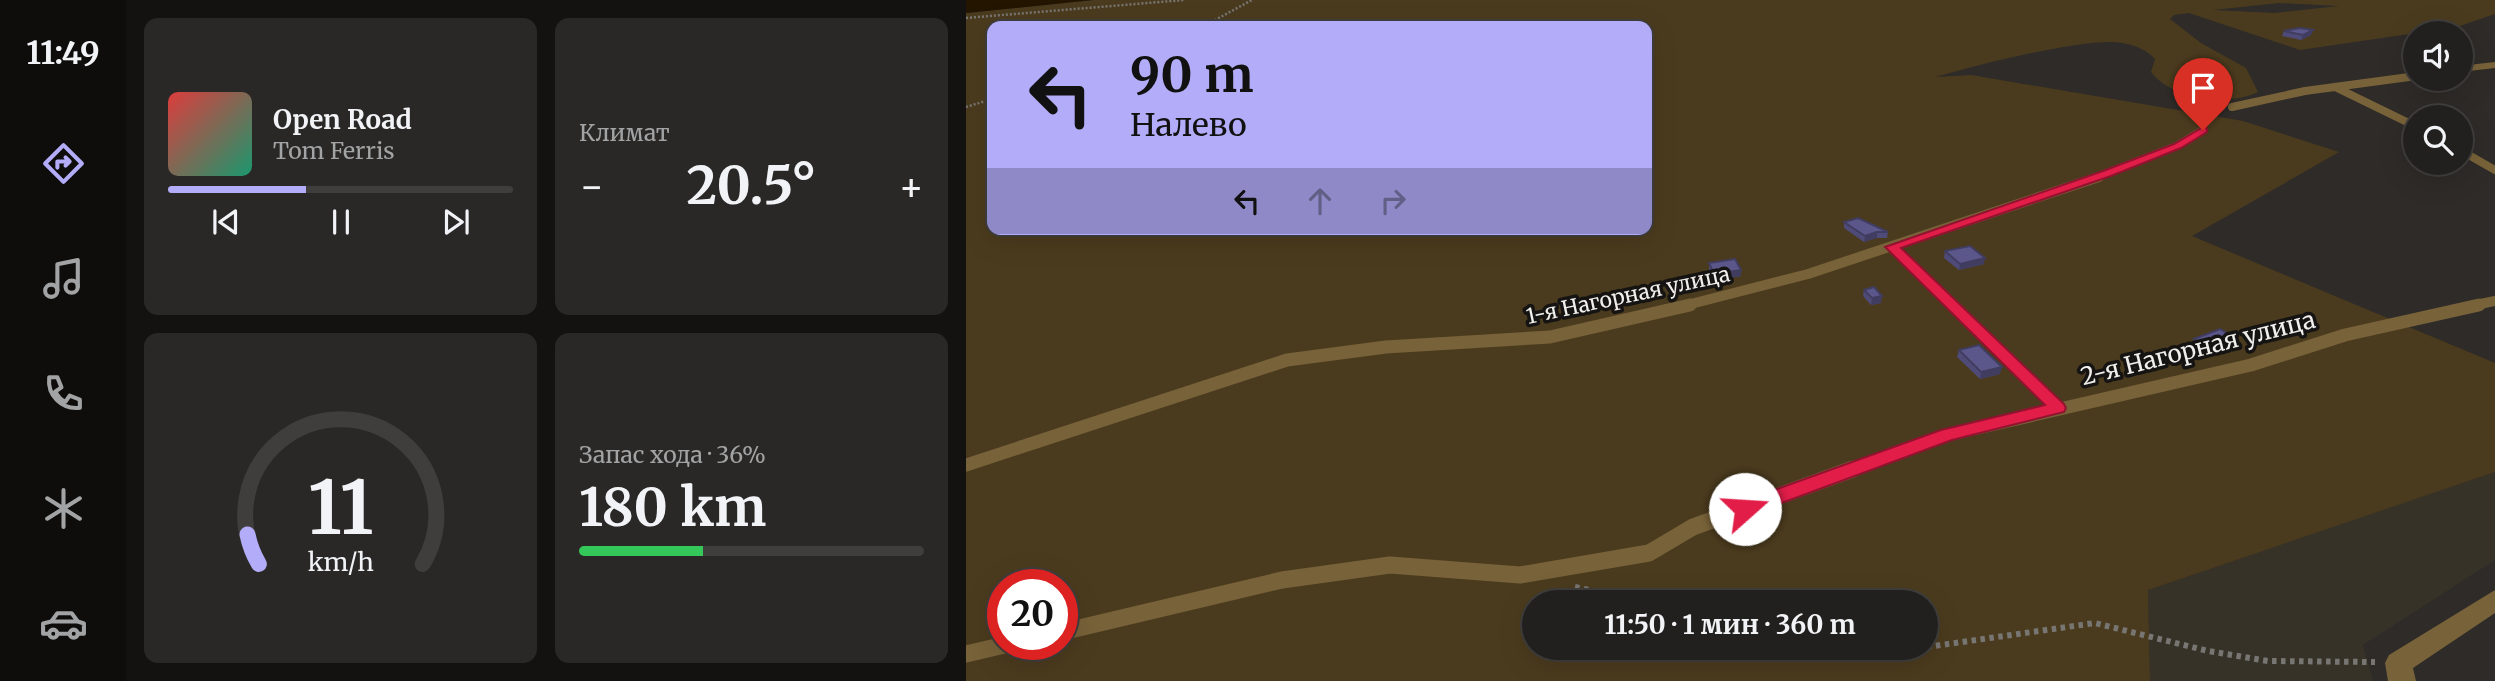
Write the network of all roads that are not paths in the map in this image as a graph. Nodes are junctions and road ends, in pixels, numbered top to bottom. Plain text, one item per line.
1 (2495, 65) edge
2 (2473, 68) edge
3 (2403, 78) edge
4 (2335, 87) junction
5 (2232, 107) dead end
6 (2403, 120) edge
7 (2203, 130) dead end
8 (2473, 157) edge
9 (2495, 170) edge
10 (1892, 247) junction
11 (2495, 300) edge
12 (2058, 408) junction
13 (966, 465) edge
14 (2495, 600) edge
15 (1078, 628) edge
16 (987, 649) edge
17 (966, 654) edge
18 (2400, 672) edge

1 - 2 lane
3 - 4 lane
4 - 5 lane
4 - 6 lane
7 - 10 lane, 1-я Нагорная улица
8 - 9 lane
10 - 12 lane
10 - 13 lane, 1-я Нагорная улица
11 - 12 lane, 2-я Нагорная улица
12 - 15 lane, 2-я Нагорная улица
14 - 18 street
16 - 17 lane

